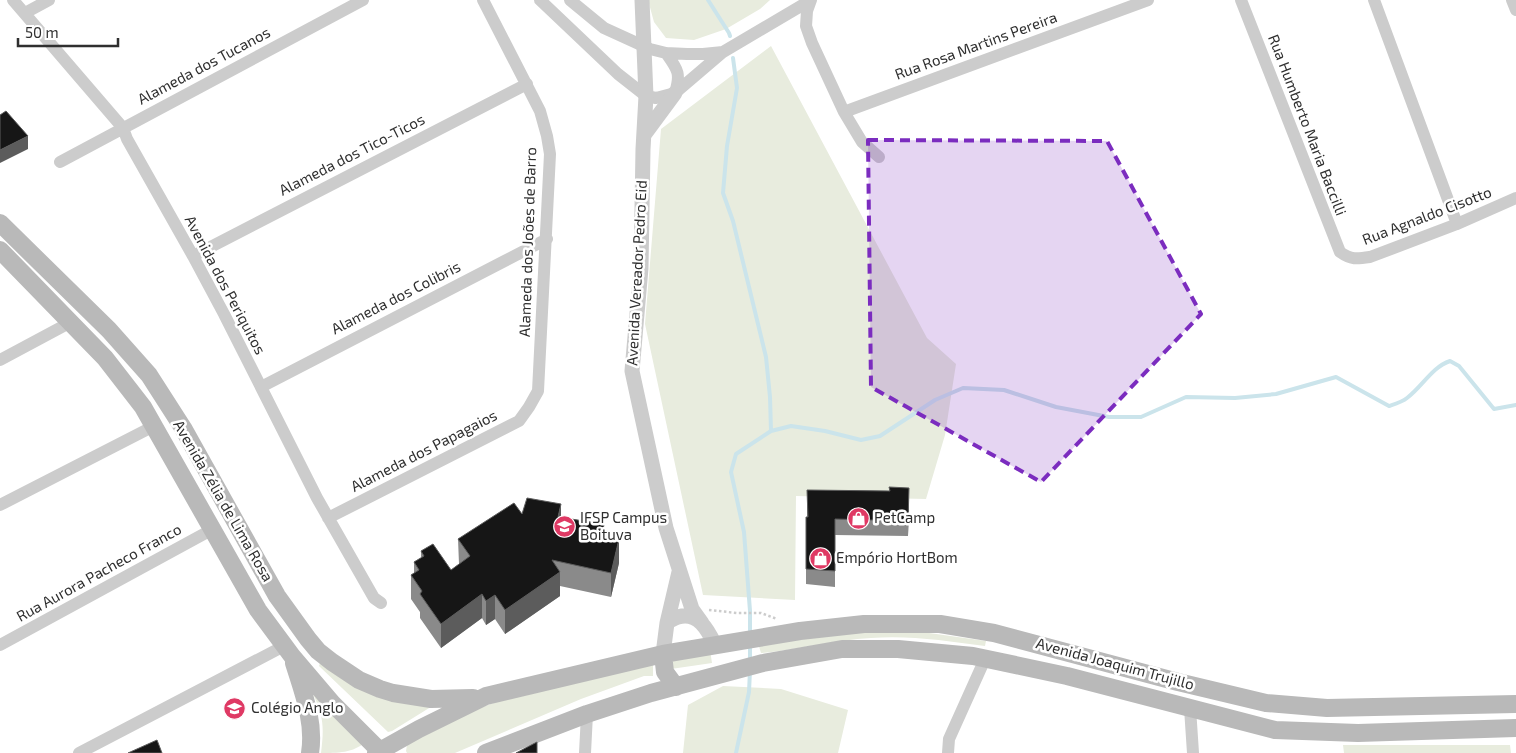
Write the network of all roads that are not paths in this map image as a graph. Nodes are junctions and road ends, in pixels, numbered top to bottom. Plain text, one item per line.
1 (13, 0) edge
2 (49, 0) edge
3 (362, 0) edge
4 (483, 0) edge
5 (540, 0) edge
6 (642, 0) edge
7 (811, 0) edge
8 (1148, 0) edge
9 (1241, 0) edge
10 (1374, 0) edge
11 (1512, 0) edge
12 (571, 1) edge
13 (1516, 10) edge
14 (25, 13) junction
15 (559, 18) junction
16 (644, 47) junction
17 (723, 52) junction
18 (666, 53) junction
19 (527, 84) junction
20 (675, 94) junction
21 (646, 96) junction
22 (844, 112) junction
23 (122, 128) junction
24 (644, 135) junction
25 (879, 157) dead end
26 (60, 162) dead end
27 (1516, 198) edge
28 (0, 223) edge
29 (1457, 224) junction
30 (546, 239) junction
31 (0, 250) edge
32 (193, 256) junction
33 (1348, 258) joint
34 (71, 322) junction
35 (0, 360) edge
36 (260, 386) junction
37 (529, 407) joint
38 (154, 426) junction
39 (0, 505) edge
40 (328, 518) junction
41 (213, 529) junction
42 (679, 570) junction
43 (381, 603) dead end
44 (668, 623) junction
45 (702, 623) junction
46 (721, 644) junction
47 (0, 645) edge
48 (288, 651) junction
49 (663, 654) junction
50 (984, 659) junction
51 (723, 673) junction
52 (676, 687) junction
53 (486, 696) junction
54 (1516, 704) edge
55 (1190, 708) junction
56 (588, 714) junction
57 (1516, 728) edge
58 (380, 752) edge
59 (79, 753) edge
60 (310, 753) edge
61 (486, 753) edge
62 (585, 753) edge
63 (948, 753) edge
64 (1193, 753) edge

1 - 14 street, Avenida dos Periquitos
2 - 14 street
3 - 23 street, Alameda dos Tucanos
4 - 19 street, Alameda dos Joões de Barro
5 - 15 street
6 - 16 street, Avenida Vereador Pedro Eid
7 - 17 street
7 - 22 street
8 - 22 street, Rua Rosa Martins Pereira
9 - 33 street, Rua Humberto Maria Baccilli
10 - 29 street
11 - 13 street
12 - 15 street
12 - 16 street
14 - 23 street, Avenida dos Periquitos
15 - 21 street
16 - 18 street
16 - 21 street, Avenida Vereador Pedro Eid
17 - 18 street
17 - 20 street
18 - 20 street
19 - 30 street, Alameda dos Joões de Barro
19 - 32 street, Alameda dos Tico-Ticos
20 - 21 street
20 - 24 street
21 - 24 street, Avenida Vereador Pedro Eid
22 - 25 street
23 - 26 street, Alameda dos Tucanos
23 - 32 street, Avenida dos Periquitos
24 - 42 street, Avenida Vereador Pedro Eid
27 - 29 street, Rua Agnaldo Cisotto
28 - 53 main road, Avenida Zélia de Lima Rosa
29 - 33 street, Rua Agnaldo Cisotto
30 - 36 street, Alameda dos Colibris
30 - 37 street, Alameda dos Joões de Barro
31 - 34 main road, Avenida Zélia de Lima Rosa
32 - 36 street, Avenida dos Periquitos
34 - 35 street
34 - 38 main road, Avenida Zélia de Lima Rosa
36 - 40 street, Avenida dos Periquitos
37 - 40 street, Alameda dos Papagaios
38 - 39 street
38 - 41 main road, Avenida Zélia de Lima Rosa
40 - 43 street, Avenida dos Periquitos
41 - 47 street, Rua Aurora Pacheco Franco
41 - 48 main road, Avenida Zélia de Lima Rosa
42 - 44 street, Avenida Vereador Pedro Eid
42 - 45 street, Avenida Vereador Pedro Eid
44 - 45 street
44 - 49 street, Avenida Vereador Pedro Eid
45 - 46 street, Avenida Vereador Pedro Eid
46 - 49 main road, Avenida Joaquim Trujillo
46 - 51 main road
46 - 54 main road, Avenida Joaquim Trujillo
48 - 58 main road, Avenida Zélia de Lima Rosa
48 - 59 street
48 - 60 main road, Avenida Zélia de Lima Rosa
49 - 52 main road
49 - 53 main road, Avenida Joaquim Trujillo
50 - 51 main road, Avenida Joaquim Trujillo
50 - 55 main road, Avenida Joaquim Trujillo
50 - 63 street
51 - 52 main road, Avenida Joaquim Trujillo
52 - 56 main road, Avenida Joaquim Trujillo
53 - 58 main road
55 - 57 main road, Avenida Joaquim Trujillo
55 - 64 street
56 - 61 main road, Avenida Joaquim Trujillo
56 - 62 street

